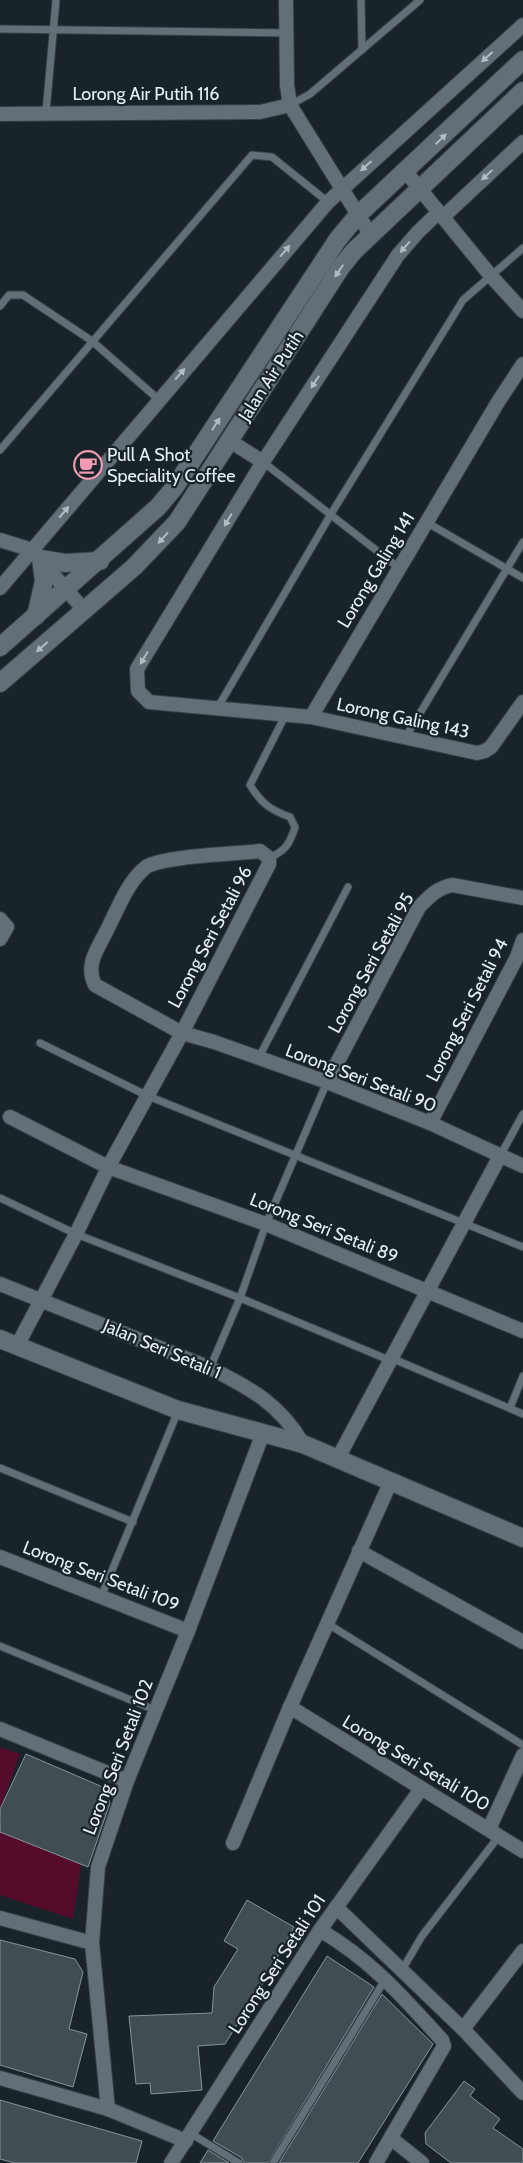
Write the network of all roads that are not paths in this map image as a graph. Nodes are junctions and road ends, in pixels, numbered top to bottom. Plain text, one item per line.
1 (56, 0) edge
2 (286, 0) edge
3 (360, 0) edge
4 (420, 0) edge
5 (523, 25) edge
6 (0, 29) edge
7 (53, 32) junction
8 (287, 33) junction
9 (362, 50) junction
10 (523, 60) edge
11 (523, 91) edge
12 (290, 105) junction
13 (46, 112) junction
14 (0, 114) edge
15 (523, 142) edge
16 (406, 172) junction
17 (420, 188) junction
18 (341, 189) junction
19 (328, 202) junction
20 (358, 215) junction
21 (441, 215) junction
22 (370, 234) junction
23 (523, 248) edge
24 (491, 276) junction
25 (0, 306) edge
26 (523, 311) edge
27 (92, 341) junction
28 (523, 364) edge
29 (158, 399) junction
30 (230, 441) junction
31 (0, 450) edge
32 (263, 462) junction
33 (331, 514) junction
34 (426, 522) junction
35 (0, 540) edge
36 (523, 542) edge
37 (37, 554) junction
38 (100, 561) junction
39 (399, 568) junction
40 (506, 568) junction
41 (523, 578) edge
42 (0, 588) edge
43 (67, 589) junction
44 (84, 610) junction
45 (36, 616) junction
46 (0, 648) edge
47 (0, 683) edge
48 (523, 702) edge
49 (218, 706) junction
50 (286, 713) junction
51 (311, 716) junction
52 (405, 738) junction
53 (269, 858) junction
54 (348, 887) dead end
55 (523, 898) edge
56 (0, 919) edge
57 (0, 939) edge
58 (523, 940) edge
59 (520, 959) edge
60 (182, 1033) junction
61 (40, 1043) dead end
62 (258, 1059) junction
63 (327, 1082) junction
64 (148, 1096) junction
65 (523, 1114) edge
66 (10, 1117) dead end
67 (430, 1123) junction
68 (295, 1154) junction
69 (500, 1156) junction
70 (523, 1166) edge
71 (108, 1167) junction
72 (0, 1198) edge
73 (266, 1224) junction
74 (463, 1224) junction
75 (76, 1234) junction
76 (523, 1247) edge
77 (0, 1284) edge
78 (426, 1291) junction
79 (240, 1298) junction
80 (40, 1300) junction
81 (523, 1331) edge
82 (0, 1339) edge
83 (17, 1346) junction
84 (390, 1359) junction
85 (210, 1368) junction
86 (523, 1376) edge
87 (510, 1408) junction
88 (178, 1410) junction
89 (523, 1414) edge
90 (263, 1433) junction
91 (303, 1444) junction
92 (338, 1458) junction
93 (0, 1468) edge
94 (392, 1481) junction
95 (133, 1522) junction
96 (523, 1538) edge
97 (359, 1551) junction
98 (0, 1557) edge
99 (101, 1596) junction
100 (328, 1624) junction
101 (188, 1631) junction
102 (523, 1642) edge
103 (0, 1646) edge
104 (290, 1707) junction
105 (155, 1710) junction
106 (0, 1729) edge
107 (523, 1745) edge
108 (523, 1755) edge
109 (127, 1781) junction
110 (421, 1789) junction
111 (494, 1833) junction
112 (233, 1843) dead end
113 (523, 1851) edge
114 (336, 1907) junction
115 (0, 1918) edge
116 (320, 1930) junction
117 (92, 1943) junction
118 (523, 1951) edge
119 (402, 1970) junction
120 (386, 1978) junction
121 (463, 2028) junction
122 (0, 2078) edge
123 (523, 2092) edge
124 (108, 2110) junction
125 (188, 2137) junction
126 (392, 2139) junction
127 (171, 2163) edge
128 (239, 2163) edge
129 (272, 2163) edge
130 (376, 2163) edge
131 (422, 2163) edge

1 - 7 lane
2 - 8 street
3 - 9 lane
4 - 9 lane
5 -> 18 street
6 - 7 lane
7 - 8 lane
7 - 13 lane
8 - 12 street
9 - 12 lane
16 -> 10 street, Jalan Air Putih
11 - 17 street, Jalan Air Putih
12 - 13 street, Lorong Air Putih 116
12 - 18 street
13 - 14 street, Lorong Air Putih 116
15 -> 21 street
16 - 17 street
16 - 20 street, Jalan Air Putih
17 - 21 street
17 - 22 street, Jalan Air Putih
18 - 19 street
18 - 20 street
19 - 27 lane
29 -> 19 street
20 - 22 street
38 -> 20 street, Jalan Air Putih
21 - 24 street
21 -> 32 street
22 -> 30 street, Jalan Air Putih
23 - 24 lane
24 - 26 street
24 - 33 lane
25 - 27 lane
27 - 29 lane
27 - 31 lane
28 - 34 street, Lorong Galing 141
37 -> 29 street
30 - 32 street
30 -> 44 street, Jalan Air Putih
32 - 33 lane
32 -> 49 street
33 - 39 lane
33 - 49 lane
34 - 39 street, Lorong Galing 141
34 - 40 lane
35 - 37 street
36 - 40 lane
37 - 38 street
37 - 42 street
37 - 43 street
37 - 45 street
38 - 43 street, Jalan Air Putih
39 - 51 street, Lorong Galing 141
40 - 41 lane
40 - 52 lane
43 - 44 street
43 - 45 street, Jalan Air Putih
44 -> 47 street, Jalan Air Putih
45 - 46 street, Jalan Air Putih
48 - 52 street, Lorong Galing 143
49 - 50 street
50 - 51 street
50 - 53 lane
51 - 52 street, Lorong Galing 143
53 - 60 street, Lorong Seri Setali 96
53 - 60 street, Lorong Seri Setali 90
54 - 62 lane
55 - 63 street, Lorong Seri Setali 95
56 - 57 street
58 - 59 street, Lorong Seri Setali 94
59 - 67 street, Lorong Seri Setali 94
60 - 62 street, Lorong Seri Setali 90
60 - 64 street, Lorong Seri Setali 96
61 - 64 lane
62 - 63 street, Lorong Seri Setali 90
63 - 67 street, Lorong Seri Setali 90
63 - 68 lane
64 - 68 lane
64 - 71 street, Lorong Seri Setali 96
65 - 69 lane
66 - 71 street, Lorong Seri Setali 89
67 - 69 street, Lorong Seri Setali 90
68 - 73 lane
68 - 74 lane
69 - 70 street, Lorong Seri Setali 90
69 - 74 street
71 - 73 street, Lorong Seri Setali 89
71 - 75 street, Lorong Seri Setali 96
72 - 75 lane
73 - 78 street, Lorong Seri Setali 89
73 - 79 lane
74 - 76 lane
74 - 78 street
75 - 79 lane
75 - 80 street, Lorong Seri Setali 96
77 - 80 street, Jalan Seri Setali 1
78 - 81 street, Lorong Seri Setali 89
78 - 84 street
79 - 84 lane
79 - 85 lane
80 - 83 street, Lorong Seri Setali 96
80 - 85 street, Jalan Seri Setali 1
82 - 83 street
83 - 88 street
84 - 87 lane
84 - 92 street
85 - 91 street, Jalan Seri Setali 1
86 - 87 lane
87 - 89 lane
88 - 90 street
88 - 95 lane
90 - 91 street
90 - 101 street, Lorong Seri Setali 102
91 - 92 street
92 - 94 street
93 - 95 lane
94 - 96 street
94 - 97 street
95 - 99 lane
97 - 100 street
97 - 102 street
98 - 99 street, Lorong Seri Setali 109
99 - 101 street, Lorong Seri Setali 109
100 - 104 street
100 - 107 lane
101 - 105 street, Lorong Seri Setali 102
103 - 105 lane
104 - 110 street, Lorong Seri Setali 100
104 - 112 street
105 - 109 street, Lorong Seri Setali 102
106 - 109 street
108 - 111 street
109 - 117 street, Lorong Seri Setali 102
110 - 111 street, Lorong Seri Setali 100
110 - 114 street, Lorong Seri Setali 101
111 - 113 street, Lorong Seri Setali 100
111 - 119 lane
114 - 116 street, Lorong Seri Setali 101
114 - 119 street
115 - 117 street
116 - 120 street
116 - 125 street, Lorong Seri Setali 101
117 - 124 street, Lorong Seri Setali 102
118 - 121 street
119 - 121 street
120 - 126 street
120 - 129 lane
121 - 123 street
122 - 124 street
124 - 125 street
125 - 127 street, Lorong Seri Setali 101
125 - 128 lane
126 - 130 street
126 - 131 street

